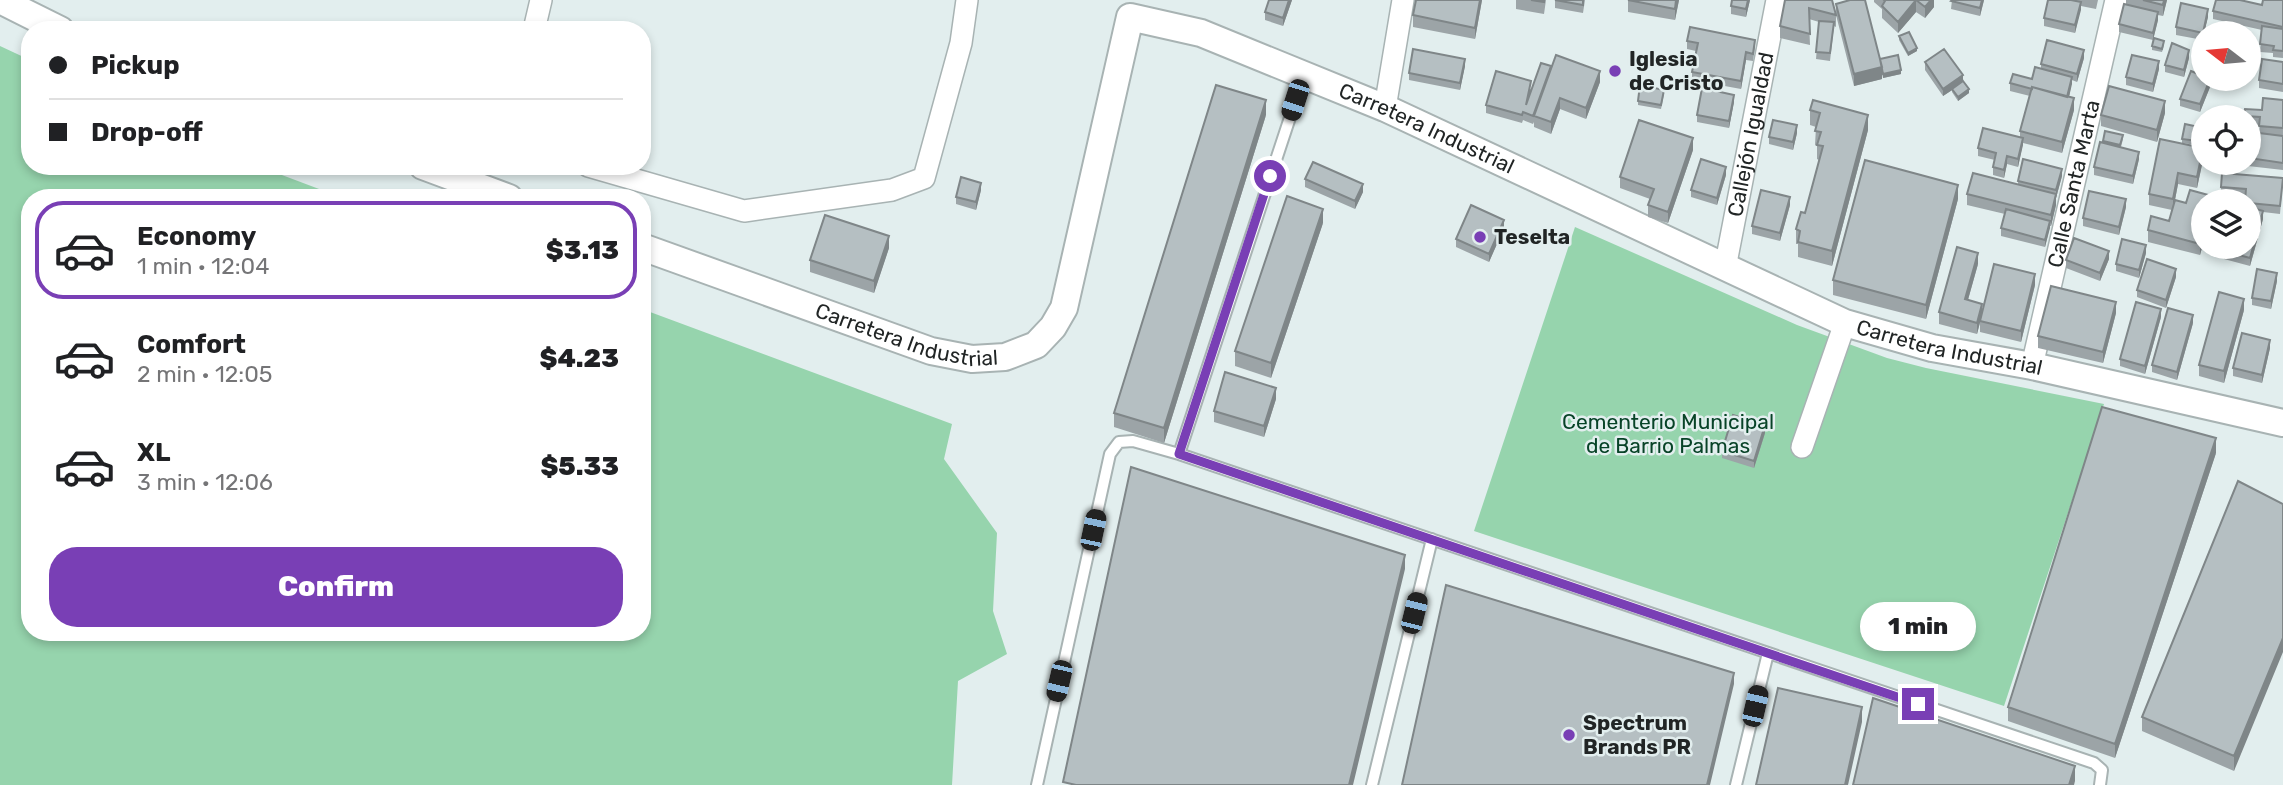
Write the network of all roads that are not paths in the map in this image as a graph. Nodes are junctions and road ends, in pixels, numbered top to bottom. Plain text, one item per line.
1 (0, 0) edge
2 (541, 0) edge
3 (967, 0) edge
4 (1403, 0) edge
5 (1777, 0) edge
6 (2116, 0) edge
7 (42, 21) edge
8 (536, 21) edge
9 (1304, 75) junction
10 (1385, 108) junction
11 (447, 175) edge
12 (619, 175) edge
13 (485, 189) edge
14 (651, 250) edge
15 (1725, 268) junction
16 (1845, 323) junction
17 (2032, 366) junction
18 (2283, 419) edge
19 (1802, 447) dead end
20 (1179, 454) junction
21 (1432, 540) junction
22 (1768, 653) junction
23 (1037, 785) edge
24 (1371, 785) edge
25 (1736, 785) edge
26 (2100, 785) edge

1 - 7 street
2 - 8 street
3 - 12 street
4 - 10 street
5 - 15 street, Callejón Igualdad
6 - 17 street, Calle Santa Marta
9 - 10 street, Carretera Industrial
9 - 14 street, Carretera Industrial
9 - 20 lane
10 - 15 street, Carretera Industrial
11 - 13 street
15 - 16 street, Carretera Industrial
16 - 17 street, Carretera Industrial
16 - 19 street
17 - 18 street, Carretera Industrial
20 - 21 lane
20 - 23 lane
21 - 22 lane
21 - 24 lane
22 - 25 lane
22 - 26 lane

